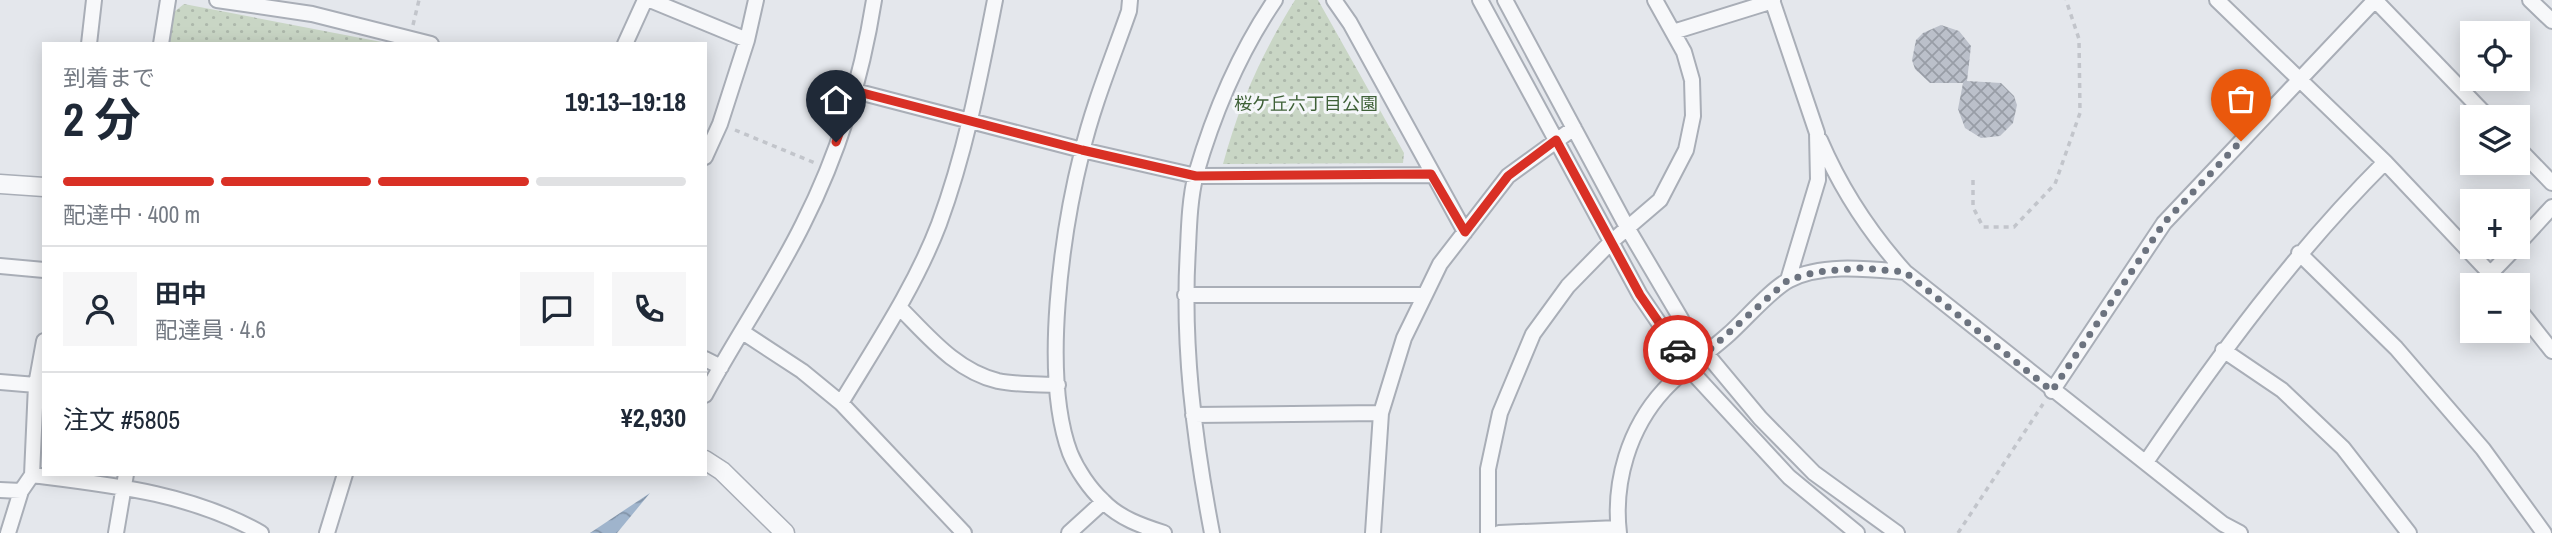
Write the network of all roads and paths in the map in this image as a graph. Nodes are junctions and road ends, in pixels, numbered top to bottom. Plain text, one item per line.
1 (94, 0) edge
2 (168, 0) edge
3 (218, 0) edge
4 (648, 0) edge
5 (756, 0) edge
6 (874, 0) edge
7 (995, 0) edge
8 (1130, 0) edge
9 (1275, 0) edge
10 (1334, 0) edge
11 (1480, 0) edge
12 (1505, 0) edge
13 (1655, 0) edge
14 (2066, 0) edge
15 (2217, 0) edge
16 (2375, 0) edge
17 (2530, 0) edge
18 (1772, 1) edge
19 (2552, 21) edge
20 (1673, 32) junction
21 (747, 40) junction
22 (89, 42) edge
23 (161, 42) edge
24 (423, 42) edge
25 (626, 42) edge
26 (2298, 80) junction
27 (855, 91) junction
28 (2476, 105) edge
29 (971, 121) junction
30 (720, 124) junction
31 (1574, 128) junction
32 (1817, 133) junction
33 (1556, 140) junction
34 (1082, 150) junction
35 (707, 153) edge
36 (2530, 160) edge
37 (2385, 162) junction
38 (827, 168) junction
39 (1431, 174) junction
40 (1196, 176) junction
41 (1973, 180) dead end
42 (2552, 183) edge
43 (0, 184) edge
44 (42, 187) edge
45 (2552, 207) edge
46 (1628, 229) junction
47 (2530, 231) edge
48 (1465, 232) junction
49 (1611, 242) junction
50 (2299, 253) junction
51 (2504, 259) edge
52 (0, 266) edge
53 (42, 270) edge
54 (1905, 272) junction
55 (2491, 273) joint
56 (1788, 280) junction
57 (1185, 295) junction
58 (1425, 295) junction
59 (899, 307) junction
60 (2530, 323) edge
61 (744, 333) junction
62 (2223, 350) junction
63 (2552, 351) edge
64 (42, 352) edge
65 (1707, 354) junction
66 (707, 360) edge
67 (721, 367) junction
68 (1689, 368) junction
69 (0, 382) edge
70 (36, 385) junction
71 (1058, 386) junction
72 (2052, 391) junction
73 (707, 392) edge
74 (841, 402) junction
75 (1381, 413) junction
76 (1193, 415) junction
77 (707, 461) edge
78 (2146, 462) junction
79 (32, 475) junction
80 (42, 476) edge
81 (51, 476) edge
82 (344, 476) edge
83 (125, 480) edge
84 (0, 490) edge
85 (21, 491) junction
86 (1103, 502) junction
87 (2225, 529) edge
88 (779, 531) edge
89 (1619, 531) edge
90 (8, 533) edge
91 (116, 533) edge
92 (261, 533) edge
93 (327, 533) edge
94 (964, 533) edge
95 (1069, 533) edge
96 (1164, 533) edge
97 (1212, 533) edge
98 (1373, 533) edge
99 (1488, 533) edge
100 (1499, 533) edge
101 (1857, 533) edge
102 (1897, 533) edge
103 (1958, 533) edge
104 (2240, 533) edge
105 (2409, 533) edge
106 (2544, 533) edge

1 - 22 street
2 - 23 street
3 - 24 street
4 - 21 street
4 - 25 street
5 - 21 street
6 - 27 street
7 - 29 street
8 - 34 street
9 - 40 street
10 - 39 street
11 - 33 street
12 - 31 street
13 - 20 street
14 - 41 path
15 - 26 street
16 - 26 street
16 - 28 street
17 - 19 street
18 - 20 street
18 - 32 street
20 - 46 street
21 - 30 street
26 - 37 street
26 - 72 street
27 - 29 street
27 - 38 street
29 - 34 street
29 - 59 street
30 - 35 street
30 - 38 path
31 - 33 street
31 - 46 street
32 - 54 street
32 - 56 street
33 - 48 street
33 - 49 street
34 - 40 street
34 - 71 street
36 - 42 street
37 - 50 street
37 - 55 street
38 - 61 street
39 - 40 street
39 - 48 street
40 - 57 street
43 - 44 street
45 - 47 street
46 - 49 street
46 - 65 street
48 - 58 street
49 - 68 street
49 - 99 street
50 - 62 street
50 - 106 street
51 - 55 street
52 - 53 street
54 - 56 street
54 - 72 street
56 - 65 street
57 - 58 street
57 - 76 street
58 - 75 street
59 - 71 street
59 - 74 street
60 - 63 street
61 - 67 street
61 - 74 street
62 - 78 street
62 - 105 street
64 - 70 street
65 - 68 street
65 - 102 street
66 - 67 street
67 - 73 street
68 - 89 street
68 - 101 street
69 - 70 street
70 - 79 street
71 - 86 street
72 - 78 street
72 - 103 path
74 - 94 street
75 - 76 street
75 - 98 street
76 - 97 street
77 - 88 street
78 - 87 street
79 - 80 street
79 - 85 street
81 - 83 street
82 - 93 street
83 - 91 street
83 - 92 street
84 - 85 street
85 - 90 street
86 - 95 street
86 - 96 street
87 - 104 street
89 - 100 street

